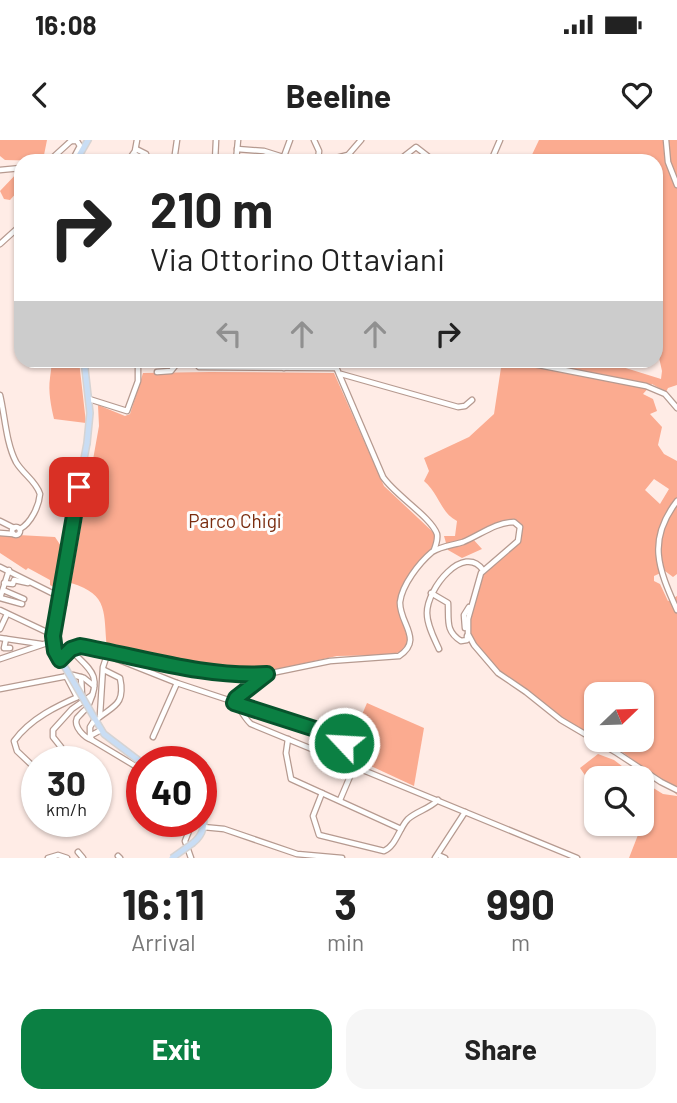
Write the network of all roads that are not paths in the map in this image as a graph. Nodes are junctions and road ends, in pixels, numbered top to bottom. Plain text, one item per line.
1 (238, 140) edge
2 (361, 140) edge
3 (666, 140) edge
4 (71, 141) edge
5 (237, 149) junction
6 (57, 154) edge
7 (76, 154) edge
8 (237, 154) edge
9 (271, 154) edge
10 (349, 154) edge
11 (406, 154) edge
12 (425, 154) edge
13 (677, 185) edge
14 (14, 231) edge
15 (0, 244) edge
16 (85, 368) edge
17 (138, 368) edge
18 (173, 368) edge
19 (217, 368) edge
20 (284, 368) joint
21 (336, 368) junction
22 (554, 368) edge
23 (157, 372) dead end
24 (0, 395) edge
25 (89, 399) junction
26 (472, 400) dead end
27 (677, 408) edge
28 (677, 500) edge
29 (0, 521) edge
30 (16, 530) junction
31 (0, 533) edge
32 (433, 551) junction
33 (0, 567) edge
34 (9, 570) junction
35 (483, 570) junction
36 (3, 579) edge
37 (29, 583) junction
38 (3, 590) junction
39 (25, 592) dead end
40 (431, 593) junction
41 (59, 597) junction
42 (2, 599) edge
43 (22, 601) junction
44 (470, 606) junction
45 (0, 609) edge
46 (677, 610) edge
47 (7, 614) junction
48 (0, 629) edge
49 (3, 638) edge
50 (53, 638) junction
51 (42, 644) junction
52 (93, 648) junction
53 (71, 649) junction
54 (439, 649) dead end
55 (14, 650) junction
56 (119, 653) junction
57 (107, 655) junction
58 (0, 659) edge
59 (117, 660) junction
60 (61, 661) junction
61 (104, 670) junction
62 (267, 674) junction
63 (66, 676) junction
64 (81, 677) junction
65 (177, 683) junction
66 (94, 686) junction
67 (0, 689) edge
68 (92, 695) junction
69 (78, 697) junction
70 (234, 703) junction
71 (97, 718) junction
72 (101, 730) junction
73 (153, 737) dead end
74 (91, 738) junction
75 (288, 739) junction
76 (60, 746) edge
77 (126, 751) edge
78 (21, 755) edge
79 (126, 761) edge
80 (357, 768) junction
81 (677, 790) edge
82 (322, 793) junction
83 (340, 800) junction
84 (438, 800) junction
85 (465, 811) junction
86 (217, 828) edge
87 (401, 829) junction
88 (190, 837) edge
89 (199, 837) edge
90 (189, 844) junction
91 (78, 852) dead end
92 (436, 856) edge
93 (48, 858) edge
94 (67, 858) edge
95 (83, 858) edge
96 (172, 858) edge
97 (191, 858) edge
98 (342, 858) edge
99 (445, 858) edge
100 (578, 858) edge

1 - 5 street
2 - 10 street
3 - 13 street
4 - 6 street
4 - 7 street
5 - 8 street
5 - 9 street
11 - 12 street
14 - 15 street
16 - 25 main road
17 - 25 street
18 - 23 street
19 - 20 street
20 - 21 street
21 - 26 street
21 - 32 street
22 - 27 street
24 - 30 street
25 - 41 main road, bridge
28 - 46 street
29 - 30 street
30 - 31 street
32 - 35 street
32 - 62 street
33 - 34 street
34 - 36 street
34 - 37 street
35 - 40 street
35 - 44 street
36 - 37 street
36 - 38 street
37 - 41 street
38 - 42 street
38 - 43 street
39 - 43 street
40 - 44 street
40 - 54 street
41 - 50 main road
42 - 43 street
42 - 45 street
44 - 81 street
45 - 47 street
47 - 48 street
47 - 50 street
49 - 51 street
49 - 55 street
50 - 51 street
50 - 60 main road
51 - 55 street
52 - 53 street
52 - 56 street
52 - 57 street
53 - 60 street
53 - 66 street
55 - 58 street
56 - 59 street
56 - 62 street
57 - 59 street
57 - 61 street
59 - 65 street
60 - 71 main road, bridge
61 - 71 street
61 - 71 street
62 - 70 street
63 - 64 street
63 - 67 street
63 - 69 street
64 - 66 street
64 - 69 street
65 - 70 street
65 - 73 street
66 - 68 street
68 - 74 street
68 - 76 street
69 - 78 street
70 - 75 street
70 - 80 street
71 - 72 main road
71 - 74 street
72 - 74 street
72 - 77 main road
74 - 79 street
75 - 80 street
75 - 82 street
80 - 83 street
80 - 84 street
82 - 83 street
82 - 87 street
83 - 87 street
84 - 85 street
84 - 87 street
85 - 92 street
85 - 100 street
86 - 98 street
88 - 90 street
89 - 90 main road
90 - 96 main road, bridge
90 - 97 street
91 - 95 street
92 - 99 street
93 - 94 street

